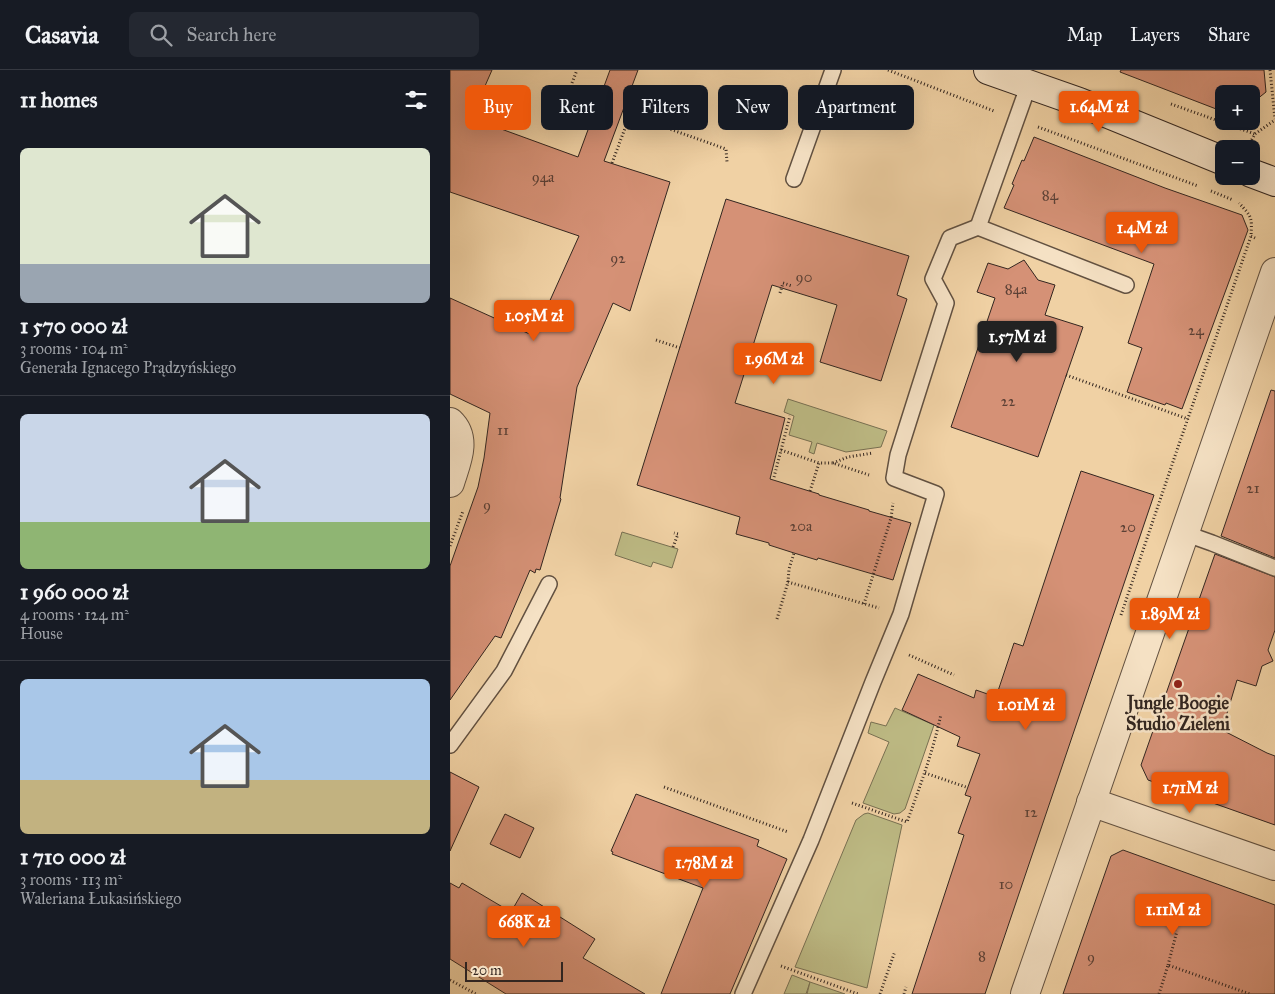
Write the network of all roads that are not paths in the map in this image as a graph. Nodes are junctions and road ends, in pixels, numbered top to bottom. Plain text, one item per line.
1 (833, 70) edge
2 (988, 70) edge
3 (1029, 84) junction
4 (1215, 157) edge
5 (1260, 176) edge
6 (794, 179) dead end
7 (1275, 182) edge
8 (978, 227) junction
9 (1275, 272) edge
10 (1126, 285) dead end
11 (450, 422) edge
12 (450, 483) edge
13 (1184, 534) junction
14 (1275, 568) edge
15 (549, 584) dead end
16 (450, 745) edge
17 (1091, 802) junction
18 (1275, 866) edge
19 (743, 994) edge
20 (1025, 994) edge

1 - 6 lane
2 - 3 street
3 - 4 street
3 - 8 lane
5 - 7 street
8 - 10 lane
8 - 19 lane
9 - 13 street
11 - 12 street
13 - 14 lane
13 - 17 street
15 - 16 lane
17 - 18 street
17 - 20 street

